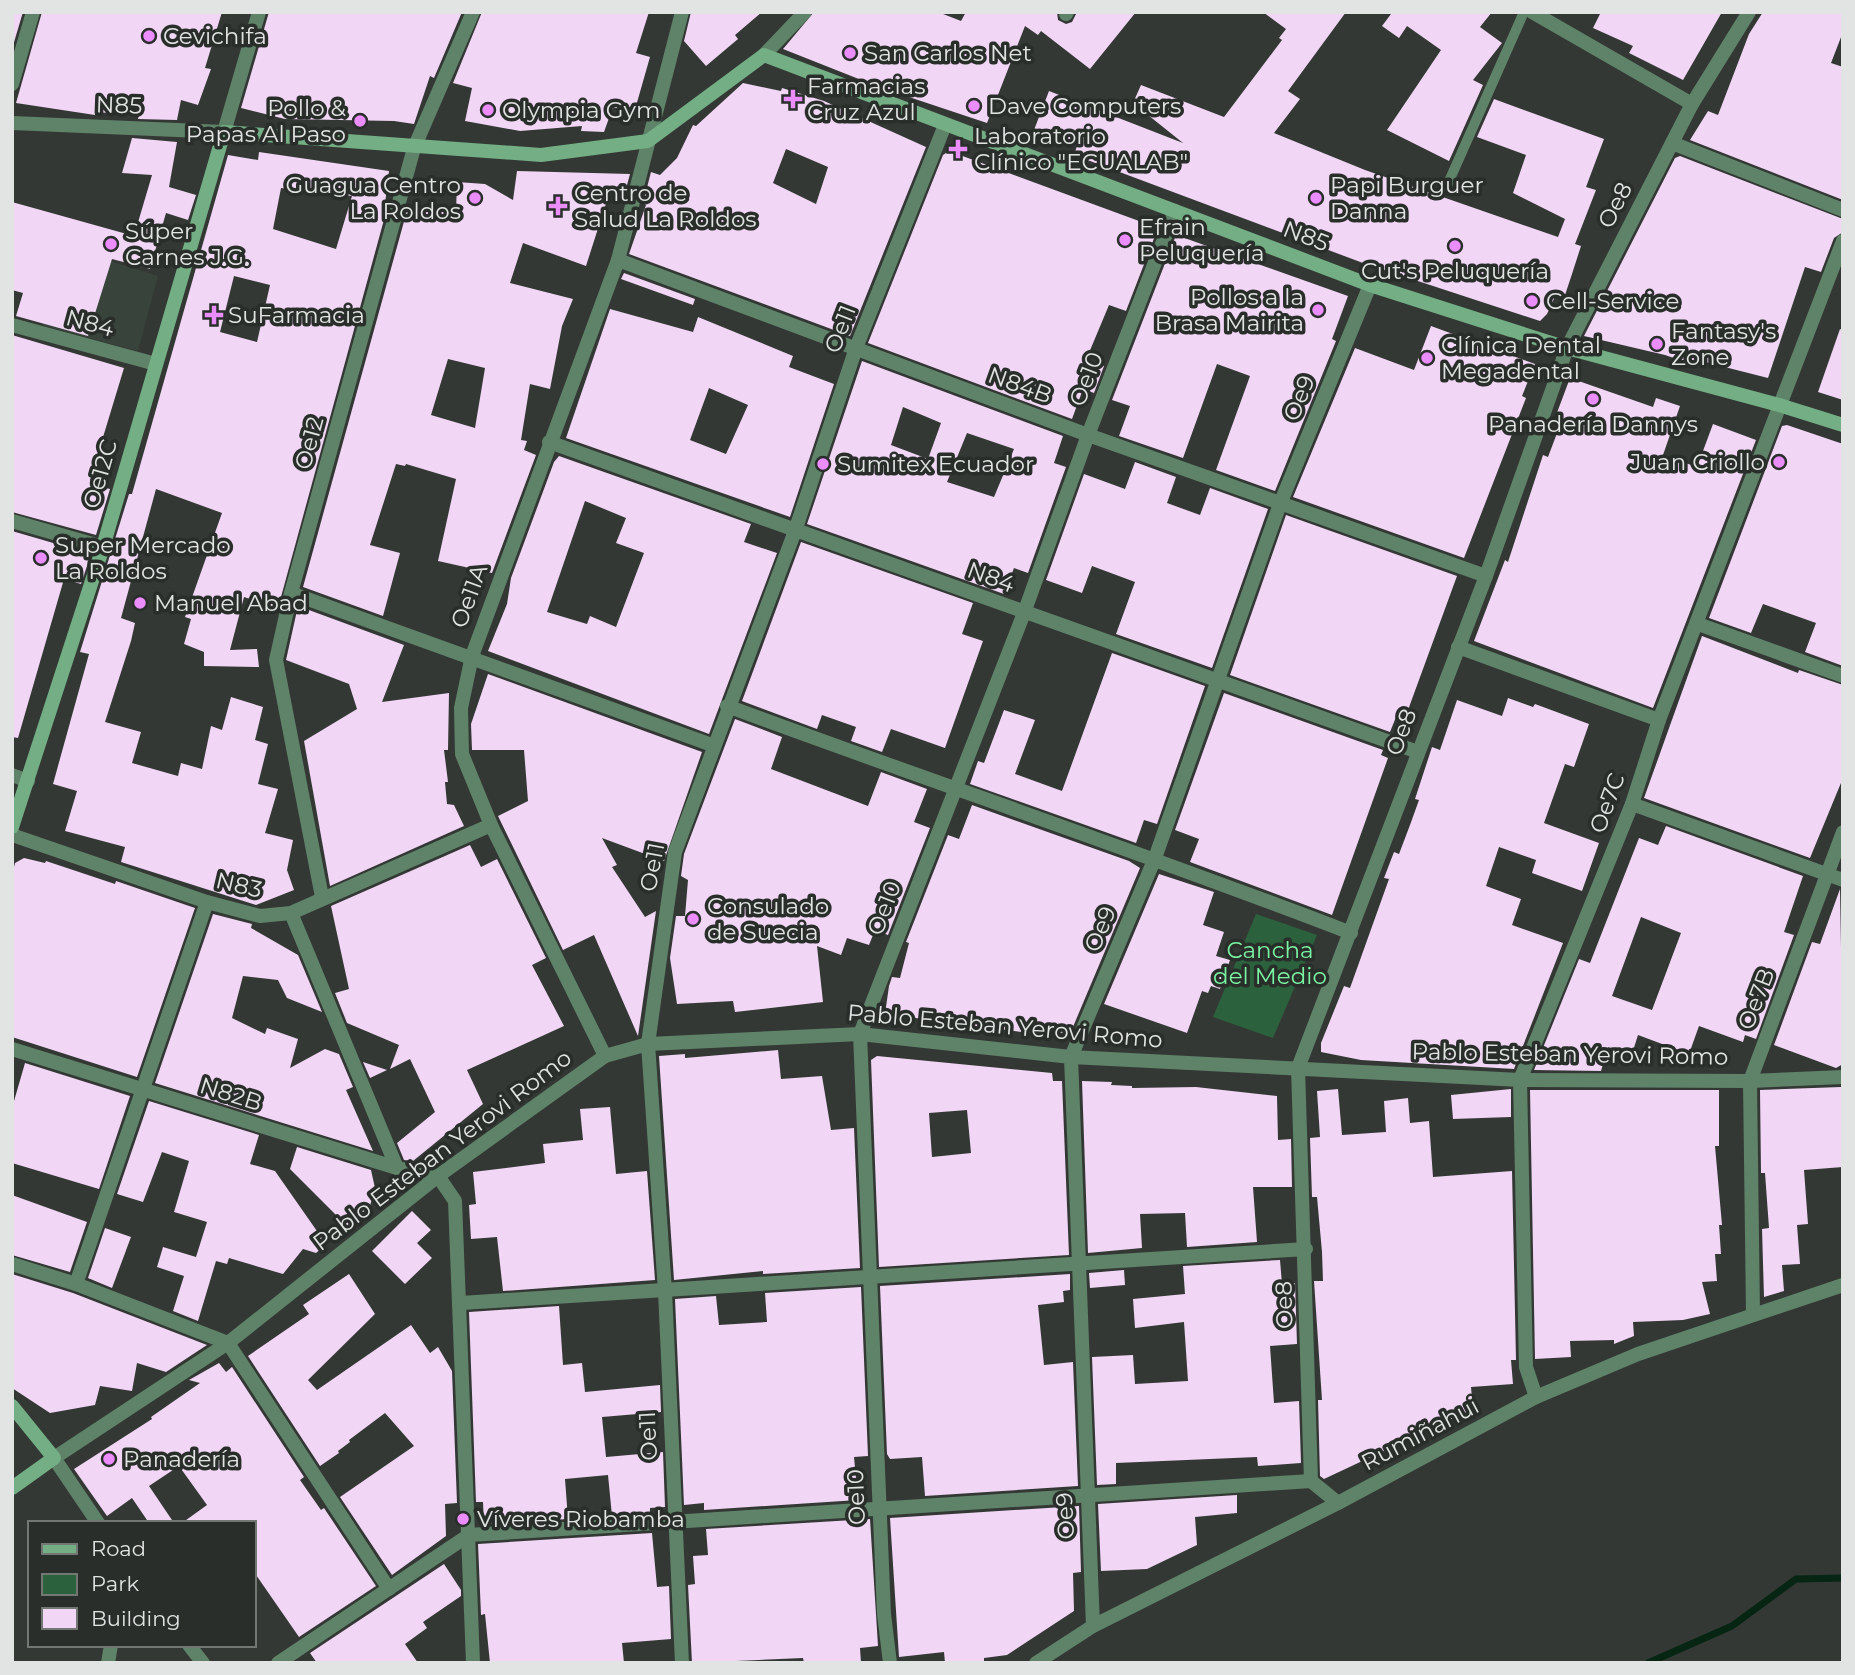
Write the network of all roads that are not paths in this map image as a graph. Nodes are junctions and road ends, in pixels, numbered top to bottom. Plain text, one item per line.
1 (33, 12) edge
2 (259, 12) edge
3 (473, 12) edge
4 (682, 12) edge
5 (805, 12) edge
6 (1524, 12) edge
7 (1532, 12) edge
8 (1749, 12) edge
9 (764, 55) junction
10 (12, 84) edge
11 (1692, 104) junction
12 (12, 123) edge
13 (945, 125) junction
14 (224, 132) junction
15 (648, 141) junction
16 (1672, 143) junction
17 (414, 148) junction
18 (1446, 188) dead end
19 (1843, 210) edge
20 (1175, 211) junction
21 (1843, 241) edge
22 (618, 260) junction
23 (1370, 285) junction
24 (12, 325) edge
25 (856, 348) junction
26 (1567, 348) junction
27 (156, 364) junction
28 (1779, 405) junction
29 (1843, 425) edge
30 (1088, 435) junction
31 (549, 442) junction
32 (1280, 504) junction
33 (12, 521) edge
34 (795, 531) junction
35 (103, 547) junction
36 (1486, 576) junction
37 (291, 593) junction
38 (1024, 613) junction
39 (1698, 624) junction
40 (1458, 647) junction
41 (472, 656) junction
42 (1843, 677) edge
43 (1218, 680) junction
44 (727, 706) junction
45 (1659, 720) junction
46 (712, 745) junction
47 (1418, 752) junction
48 (12, 775) edge
49 (28, 781) junction
50 (954, 790) junction
51 (1632, 804) junction
52 (491, 825) junction
53 (12, 827) edge
54 (1843, 832) edge
55 (12, 835) edge
56 (1155, 858) junction
57 (1827, 874) junction
58 (1843, 880) edge
59 (322, 897) junction
60 (207, 902) junction
61 (291, 912) junction
62 (1350, 933) junction
63 (860, 1034) junction
64 (648, 1044) junction
65 (12, 1049) edge
66 (605, 1056) junction
67 (1071, 1057) junction
68 (1298, 1068) junction
69 (1843, 1077) edge
70 (1520, 1080) junction
71 (1749, 1081) junction
72 (142, 1090) junction
73 (397, 1168) junction
74 (438, 1176) junction
75 (1306, 1249) junction
76 (12, 1264) edge
77 (1080, 1265) junction
78 (872, 1276) junction
79 (76, 1284) junction
80 (1843, 1285) edge
81 (665, 1291) junction
82 (461, 1303) junction
83 (1753, 1314) junction
84 (228, 1343) junction
85 (1536, 1397) junction
86 (12, 1406) edge
87 (54, 1458) junction
88 (1311, 1481) junction
89 (12, 1488) edge
90 (1086, 1494) junction
91 (1338, 1503) junction
92 (879, 1507) junction
93 (675, 1520) junction
94 (97, 1521) edge
95 (470, 1535) junction
96 (390, 1589) junction
97 (1093, 1626) junction
98 (191, 1647) edge
99 (203, 1663) edge
100 (278, 1663) edge
101 (473, 1663) edge
102 (682, 1663) edge
103 (890, 1663) edge
104 (1036, 1663) edge

1 - 10 street
2 - 14 street
3 - 17 street, Oe12
4 - 15 street, Oe11A
5 - 9 street
6 - 18 lane
7 - 11 street
8 - 11 street, Oe8
9 - 13 main road, N85
9 - 15 main road
11 - 16 street, Oe8
12 - 14 street, N85
13 - 20 main road, N85
13 - 25 street, Oe11
14 - 17 main road
14 - 27 main road, Oe12C
15 - 17 main road
15 - 22 street, Oe11A
16 - 19 street
16 - 26 street, Oe8
17 - 37 street, Oe12
20 - 23 main road, N85
20 - 30 street, Oe10
21 - 28 street, Oe7C
22 - 25 street, N84B
22 - 31 street, Oe11A
23 - 26 main road, N85
23 - 32 street, Oe9
24 - 27 street, N84
25 - 30 street, N84B
25 - 34 street, Oe11
26 - 28 main road, N85
26 - 36 street, Oe8
27 - 35 main road, Oe12C
28 - 29 main road, N85
28 - 39 street, Oe7C
30 - 32 street, N84B
30 - 38 street, Oe10
31 - 34 street, N84
31 - 41 street, Oe11A
32 - 36 street, N84B
32 - 43 street, Oe9
33 - 35 street
34 - 38 street, N84
34 - 44 street, Oe11
35 - 49 main road, Oe12C
36 - 40 street, Oe8
37 - 41 street
37 - 59 street, Oe12
38 - 43 street, N84
38 - 50 street, Oe10
39 - 42 street
39 - 45 street, Oe7C
40 - 45 street
40 - 47 street, Oe8
41 - 46 street
41 - 52 street, Oe11A
43 - 47 street, N84
43 - 56 street, Oe9
44 - 46 street, Oe11
44 - 50 street
45 - 51 street, Oe7C
46 - 64 street, Oe11
47 - 62 street, Oe8
48 - 49 street
49 - 53 main road, Oe12C
50 - 56 street
50 - 63 street, Oe10
51 - 57 street
51 - 70 street, Oe7C
52 - 59 street, N83
52 - 66 street, Oe11A
54 - 57 street, Oe7B
55 - 60 street, N83
56 - 62 street
56 - 67 street, Oe9
57 - 58 street
57 - 71 street, Oe7B
59 - 61 street, N83
60 - 61 street, N83
60 - 72 street
61 - 73 street
62 - 68 street, Oe8
63 - 64 street, Pablo Esteban Yerovi Romo
63 - 67 street, Pablo Esteban Yerovi Romo
63 - 78 street, Oe10
64 - 66 street, Pablo Esteban Yerovi Romo
64 - 81 street, Oe11
65 - 72 street, N82B
66 - 74 street, Pablo Esteban Yerovi Romo
67 - 68 street, Pablo Esteban Yerovi Romo
67 - 77 street, Oe9
68 - 70 street, Pablo Esteban Yerovi Romo
68 - 75 street, Oe8
69 - 71 street, Pablo Esteban Yerovi Romo
70 - 71 street, Pablo Esteban Yerovi Romo
70 - 85 street, Oe7C
71 - 83 street, Oe7B
72 - 73 street, N82B
72 - 79 street
73 - 74 street, N82B
74 - 82 street
74 - 84 street, Pablo Esteban Yerovi Romo
75 - 77 street
75 - 88 street, Oe8
76 - 79 street
77 - 78 street
77 - 90 street, Oe9
78 - 81 street
78 - 92 street, Oe10
79 - 84 street
80 - 83 street, Rumiñahui
81 - 82 street
81 - 93 street, Oe11
82 - 95 street
83 - 85 street, Rumiñahui
84 - 87 street, Pablo Esteban Yerovi Romo
84 - 96 street
85 - 91 street, Rumiñahui
86 - 87 main road
87 - 89 main road, Pablo Esteban Yerovi Romo
87 - 94 street
88 - 90 street
88 - 91 street
90 - 92 street
90 - 97 street, Oe9
91 - 97 street, Rumiñahui
92 - 93 street
92 - 103 street, Oe10
93 - 95 street
93 - 102 street, Oe11
95 - 96 street
95 - 101 street
96 - 100 street
97 - 104 street, Rumiñahui
98 - 99 street

